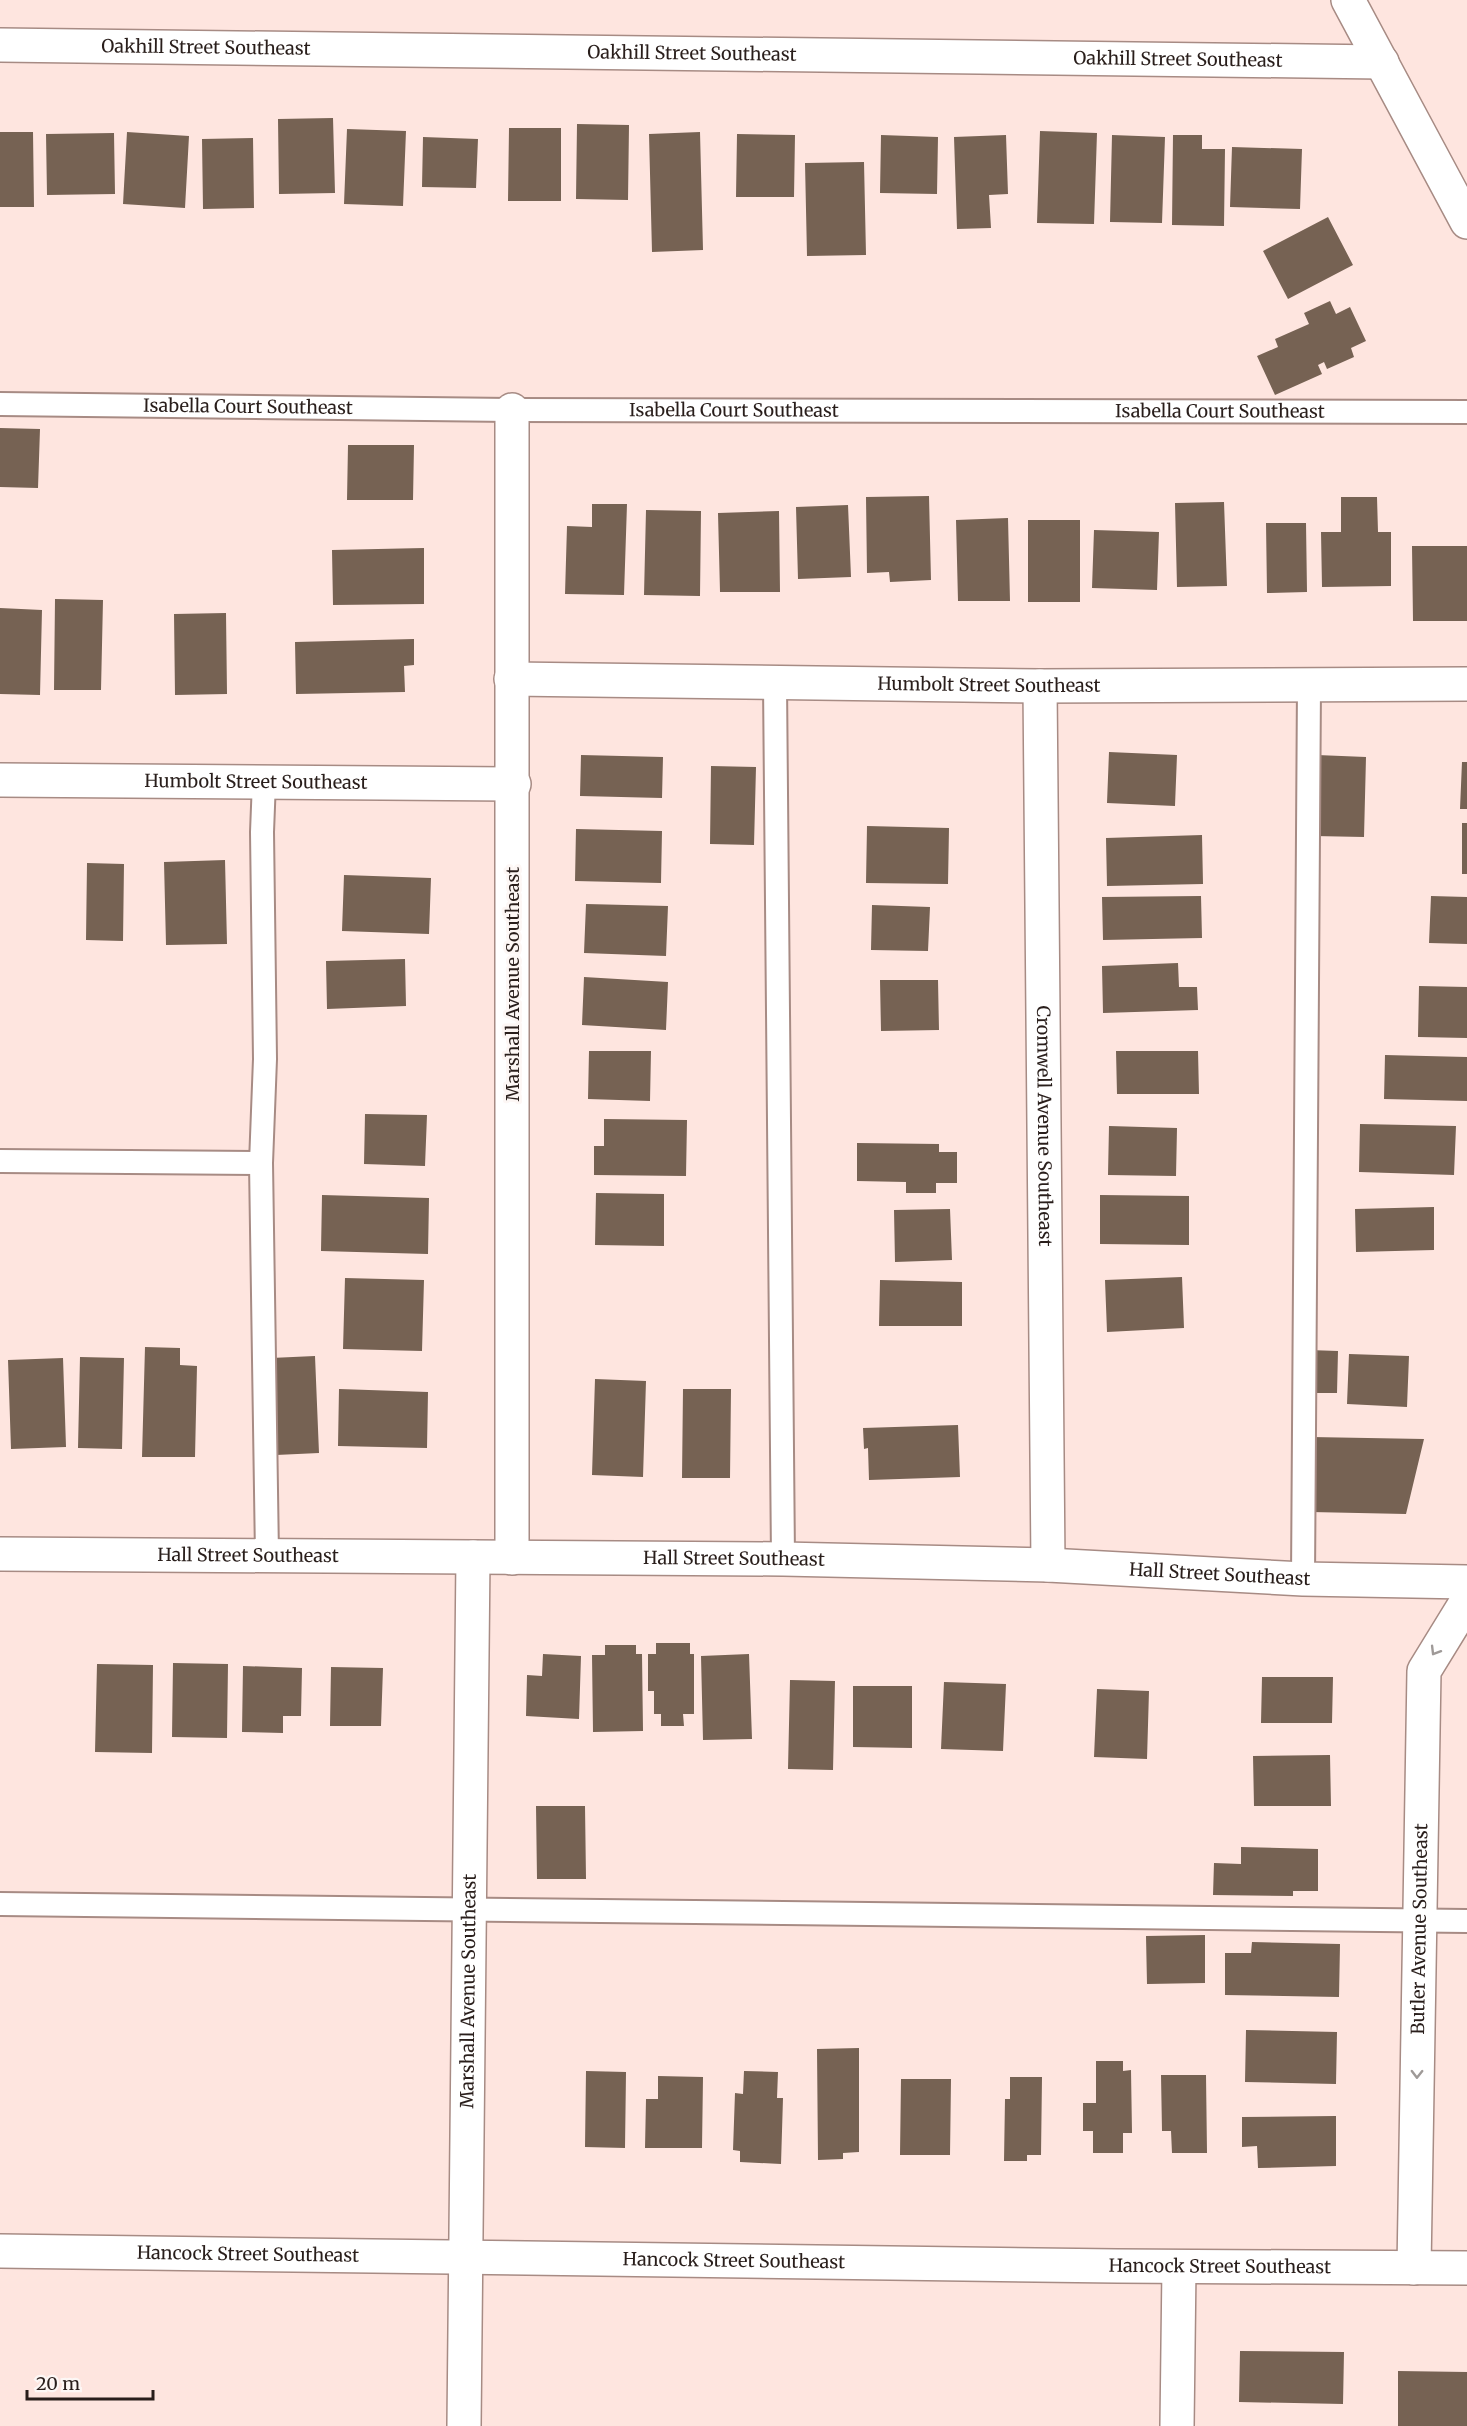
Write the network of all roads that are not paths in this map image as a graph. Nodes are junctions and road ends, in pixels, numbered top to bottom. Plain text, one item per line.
1 (1348, 0) edge
2 (0, 45) edge
3 (1382, 62) junction
4 (1467, 222) edge
5 (0, 404) edge
6 (512, 410) junction
7 (1467, 412) edge
8 (512, 679) junction
9 (775, 683) junction
10 (1467, 684) edge
11 (1309, 685) junction
12 (1040, 686) junction
13 (0, 780) edge
14 (264, 781) junction
15 (513, 784) junction
16 (0, 1161) edge
17 (261, 1163) junction
18 (0, 1554) edge
19 (267, 1556) junction
20 (473, 1557) junction
21 (512, 1558) junction
22 (783, 1559) junction
23 (1048, 1565) junction
24 (1303, 1579) junction
25 (1467, 1582) edge
26 (1467, 1601) edge
27 (0, 1904) edge
28 (468, 1911) junction
29 (1420, 1921) junction
30 (1467, 1921) edge
31 (0, 2251) edge
32 (465, 2257) junction
33 (1179, 2267) junction
34 (1414, 2268) junction
35 (1467, 2268) edge
36 (464, 2426) edge
37 (1177, 2426) edge

1 - 3 street
2 - 3 street, Oakhill Street Southeast
3 - 4 street
5 - 6 lane, Isabella Court Southeast
6 - 7 lane, Isabella Court Southeast
6 - 8 street, Marshall Avenue Southeast
8 - 9 street, Humbolt Street Southeast
8 - 15 street, Marshall Avenue Southeast
9 - 12 street, Humbolt Street Southeast
9 - 22 lane
10 - 11 street, Humbolt Street Southeast
11 - 12 street, Humbolt Street Southeast
11 - 24 lane
12 - 23 street, Cromwell Avenue Southeast
13 - 14 street, Humbolt Street Southeast
14 - 15 street, Humbolt Street Southeast
14 - 17 lane
15 - 21 street, Marshall Avenue Southeast
16 - 17 lane
17 - 19 lane
18 - 19 street, Hall Street Southeast
19 - 20 street, Hall Street Southeast
20 - 21 street, Hall Street Southeast
20 - 28 street, Marshall Avenue Southeast
21 - 22 street, Hall Street Southeast
22 - 23 street, Hall Street Southeast
23 - 24 street, Hall Street Southeast
24 - 25 street, Hall Street Southeast
26 -> 29 street, Butler Avenue Southeast
27 - 28 lane
28 - 29 lane
28 - 32 street, Marshall Avenue Southeast
29 - 30 lane
29 -> 34 street, Butler Avenue Southeast
31 - 32 street, Hancock Street Southeast
32 - 33 street, Hancock Street Southeast
32 - 36 street, Marshall Avenue Southeast
33 - 34 street, Hancock Street Southeast
33 - 37 street
34 - 35 street, Hancock Street Southeast

